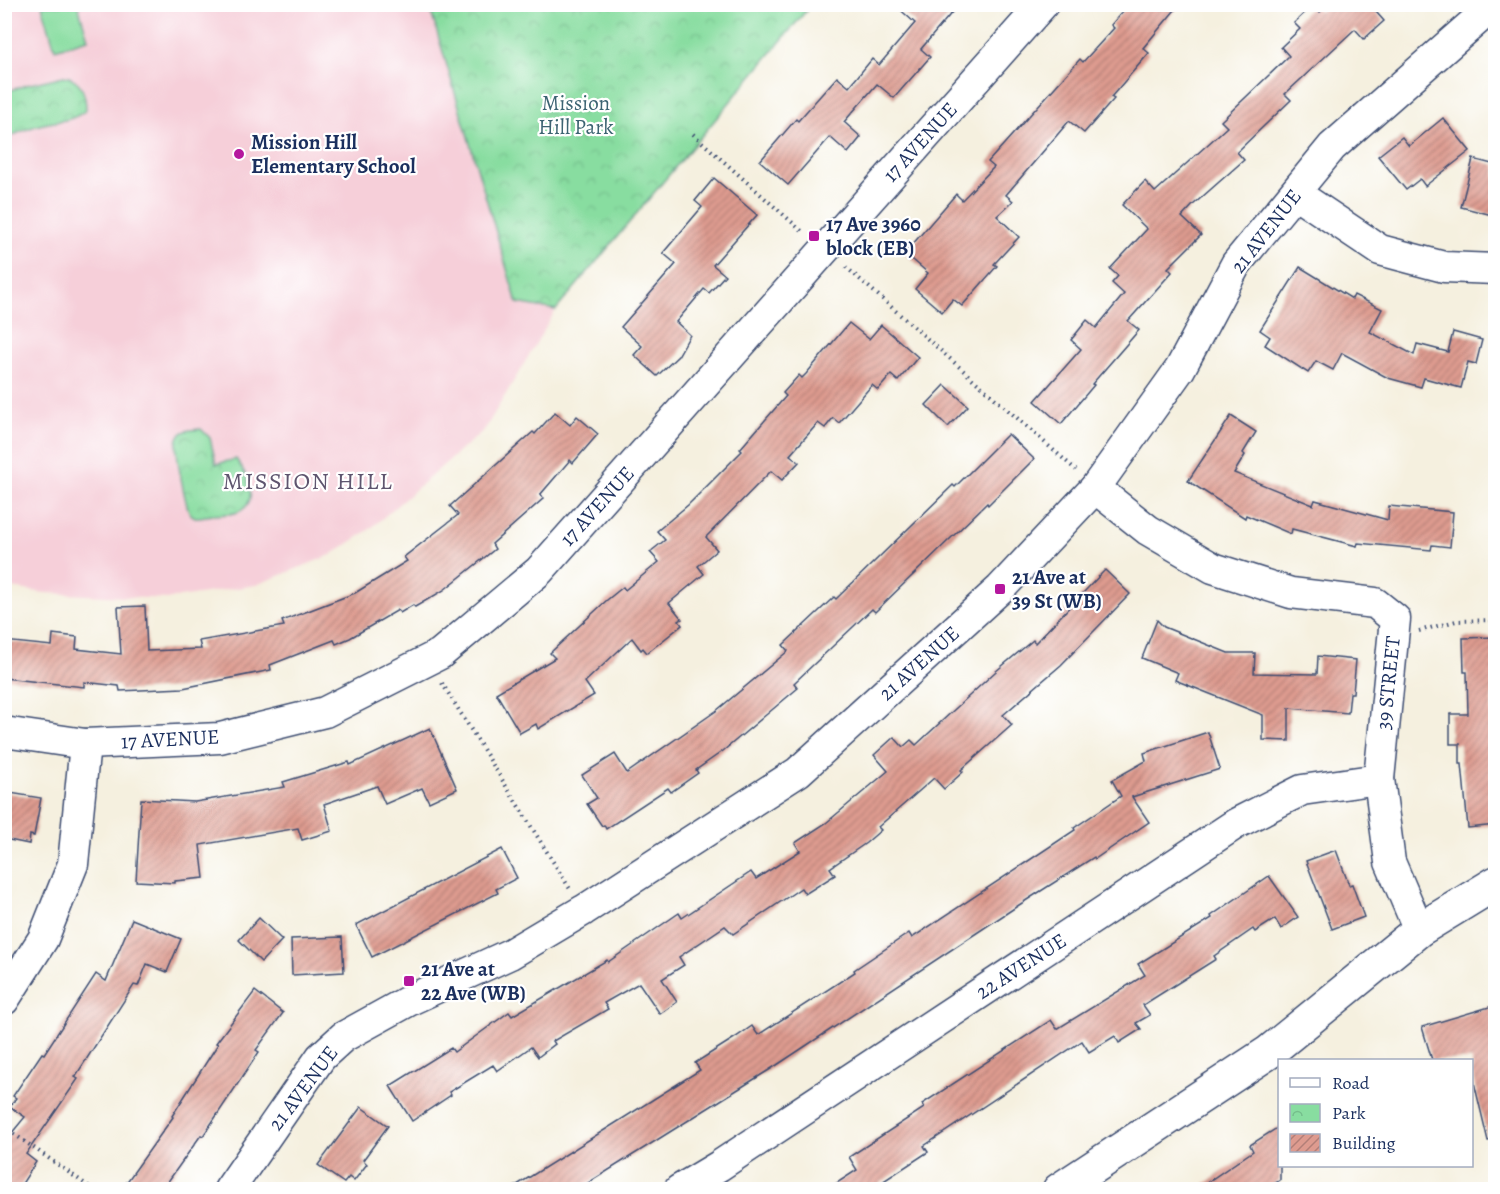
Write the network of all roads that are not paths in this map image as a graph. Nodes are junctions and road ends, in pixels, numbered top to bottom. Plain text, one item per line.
1 (1043, 4) edge
2 (1482, 8) edge
3 (1295, 193) junction
4 (1496, 269) edge
5 (1091, 492) junction
6 (4, 732) edge
7 (85, 744) junction
8 (1379, 779) junction
9 (1496, 884) edge
10 (1419, 930) junction
11 (4, 1000) edge
12 (229, 1190) edge
13 (679, 1190) edge
14 (1059, 1190) edge

1 - 7 street, 17 AVENUE
2 - 3 street, 21 AVENUE
3 - 4 street
3 - 5 street, 21 AVENUE
5 - 8 street, 39 STREET
5 - 12 street, 21 AVENUE
6 - 7 street, 17 AVENUE
7 - 11 street
8 - 10 street, 39 STREET
8 - 13 street, 22 AVENUE
9 - 10 street
10 - 14 street

